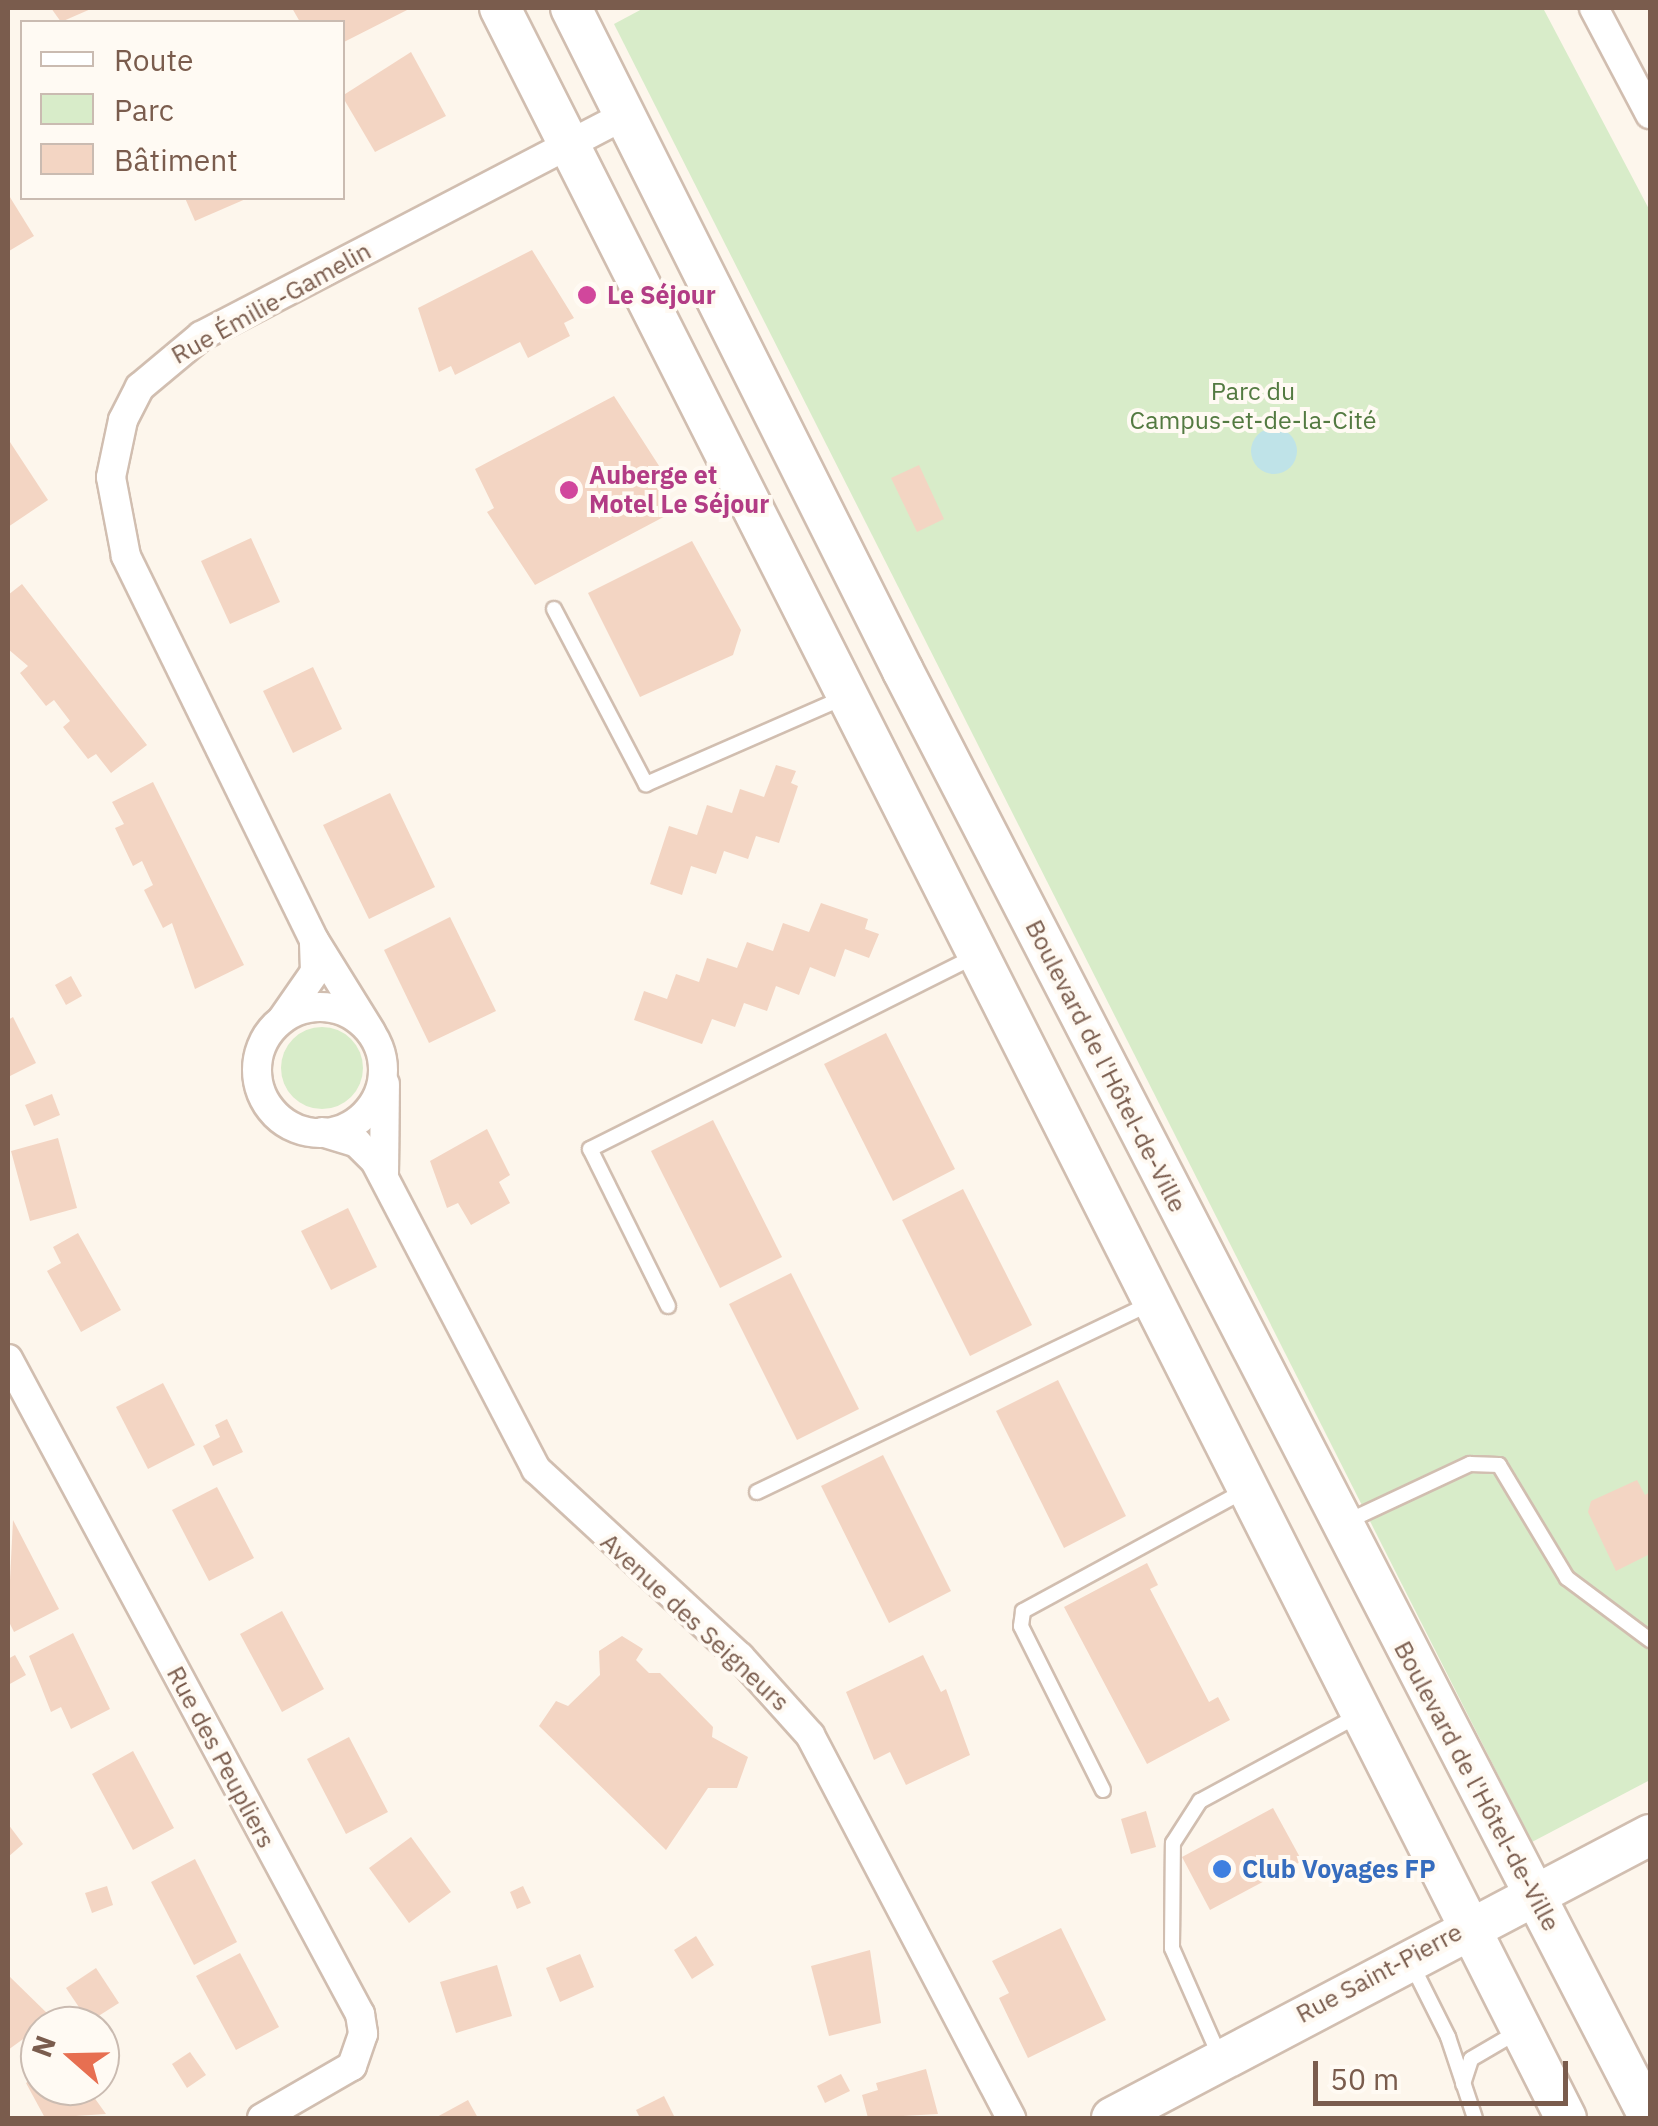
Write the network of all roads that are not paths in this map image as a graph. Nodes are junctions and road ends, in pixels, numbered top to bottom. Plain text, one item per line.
1 (500, 8) edge
2 (571, 8) edge
3 (1594, 8) edge
4 (1650, 114) edge
5 (625, 115) junction
6 (568, 143) junction
7 (554, 609) dead end
8 (848, 696) junction
9 (314, 940) junction
10 (977, 955) junction
11 (279, 1021) junction
12 (372, 1032) junction
13 (384, 1070) junction
14 (322, 1132) junction
15 (389, 1191) junction
16 (1152, 1302) junction
17 (668, 1306) dead end
18 (8, 1359) edge
19 (1246, 1490) junction
20 (757, 1492) dead end
21 (1341, 1525) junction
22 (1650, 1640) edge
23 (1359, 1715) junction
24 (1103, 1790) dead end
25 (1650, 1834) edge
26 (1533, 1894) junction
27 (1465, 1928) junction
28 (1408, 1956) junction
29 (1520, 2030) junction
30 (1220, 2058) junction
31 (1464, 2097) junction
32 (1121, 2116) edge
33 (262, 2118) edge
34 (1011, 2118) edge
35 (1475, 2118) edge
36 (1566, 2118) edge
37 (1650, 2118) edge

1 - 6 main road
2 - 5 main road, Boulevard de l'Hôtel-de-Ville
3 - 4 street
5 - 6 street, Rue Émilie-Gamelin
5 - 21 main road, Boulevard de l'Hôtel-de-Ville
6 - 8 main road
6 - 9 street, Rue Émilie-Gamelin
7 - 8 lane
8 - 10 main road
9 - 11 street
9 - 12 street, Rue Émilie-Gamelin
10 - 16 main road
10 - 17 lane
11 - 12 street
11 - 14 street
12 - 13 street, Rue Émilie-Gamelin
13 - 14 street
13 - 15 street, Avenue des Seigneurs
14 - 15 street, Avenue des Seigneurs
15 - 34 street, Avenue des Seigneurs
16 - 19 main road
16 - 20 lane
18 - 33 street, Rue des Peupliers
19 - 23 main road
19 - 24 lane
21 - 22 lane
21 - 26 main road, Boulevard de l'Hôtel-de-Ville
23 - 27 main road
23 - 30 lane
25 - 26 main road, Rue Saint-Pierre
26 - 27 main road, Rue Saint-Pierre
26 - 37 main road, Boulevard de l'Hôtel-de-Ville
27 - 28 main road, Rue Saint-Pierre
27 - 29 main road
28 - 30 main road, Rue Saint-Pierre
28 - 31 lane
29 - 31 lane
29 - 36 main road
30 - 32 main road, Rue Saint-Pierre
31 - 35 lane

